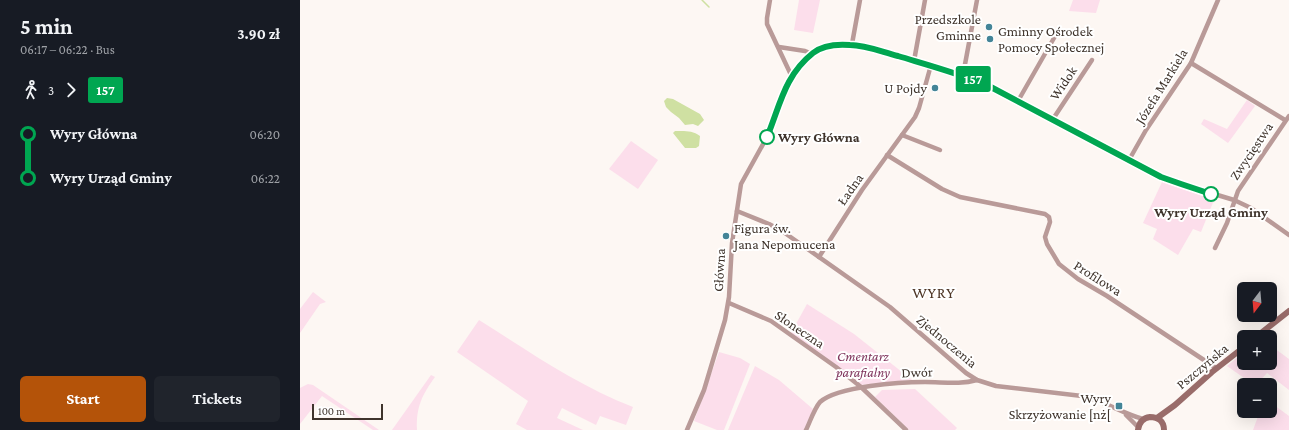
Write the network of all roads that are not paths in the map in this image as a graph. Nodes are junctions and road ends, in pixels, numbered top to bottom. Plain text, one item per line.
1 (770, 0) edge
2 (860, 0) edge
3 (925, 0) edge
4 (977, 0) edge
5 (1218, 0) edge
6 (1058, 31) dead end
7 (852, 44) junction
8 (778, 47) junction
9 (812, 54) junction
10 (1092, 60) dead end
11 (914, 61) junction
12 (1191, 63) junction
13 (931, 65) junction
14 (963, 75) junction
15 (792, 76) junction
16 (1018, 101) junction
17 (1287, 118) edge
18 (1052, 119) junction
19 (902, 135) junction
20 (940, 150) dead end
21 (887, 155) junction
22 (1129, 160) junction
23 (1234, 200) junction
24 (736, 211) junction
25 (1289, 234) edge
26 (1215, 248) dead end
27 (818, 257) junction
28 (729, 303) junction
29 (1289, 311) edge
30 (1265, 330) edge
31 (1237, 352) edge
32 (1216, 368) junction
33 (977, 380) junction
34 (861, 387) junction
35 (1175, 405) junction
36 (1123, 413) junction
37 (1157, 418) junction
38 (1143, 419) junction
39 (1138, 428) edge
40 (1164, 428) edge
41 (687, 430) edge
42 (806, 430) edge
43 (906, 430) edge

1 - 8 street
2 - 7 street
3 - 11 street
4 - 14 street
5 - 12 street, Józefa Markiela
6 - 16 street
7 - 9 street, Główna
7 - 11 street, Główna
8 - 9 street
8 - 15 street
9 - 15 street, Główna
10 - 18 street, Widok
11 - 13 street, Główna
12 - 17 street
12 - 22 street, Józefa Markiela
13 - 14 street, Główna
13 - 19 street, Ładna
14 - 16 street, Główna
15 - 24 street, Główna
16 - 18 street, Główna
17 - 23 street, Zwycięstwa
18 - 22 street, Główna
19 - 20 street
19 - 21 street, Ładna
21 - 27 street, Ładna
21 - 32 street, Profilowa
22 - 23 street, Główna
23 - 25 street, Główna
23 - 26 street
24 - 27 street, Zjednoczenia
24 - 28 street, Główna
27 - 33 street, Zjednoczenia
28 - 34 street, Słoneczna
28 - 41 street, Główna
29 - 30 main road
31 - 32 main road, Pszczyńska
32 - 35 main road, Pszczyńska
33 - 34 street, Dwór
33 - 36 street, Zjednoczenia
34 - 42 street, Dwór
34 - 43 street, Słoneczna
35 - 37 main road, Pszczyńska
35 - 40 main road, Pszczyńska
36 - 38 street, Zjednoczenia
36 - 39 street, Zjednoczenia
37 - 38 main road
37 - 40 main road
38 - 39 main road

